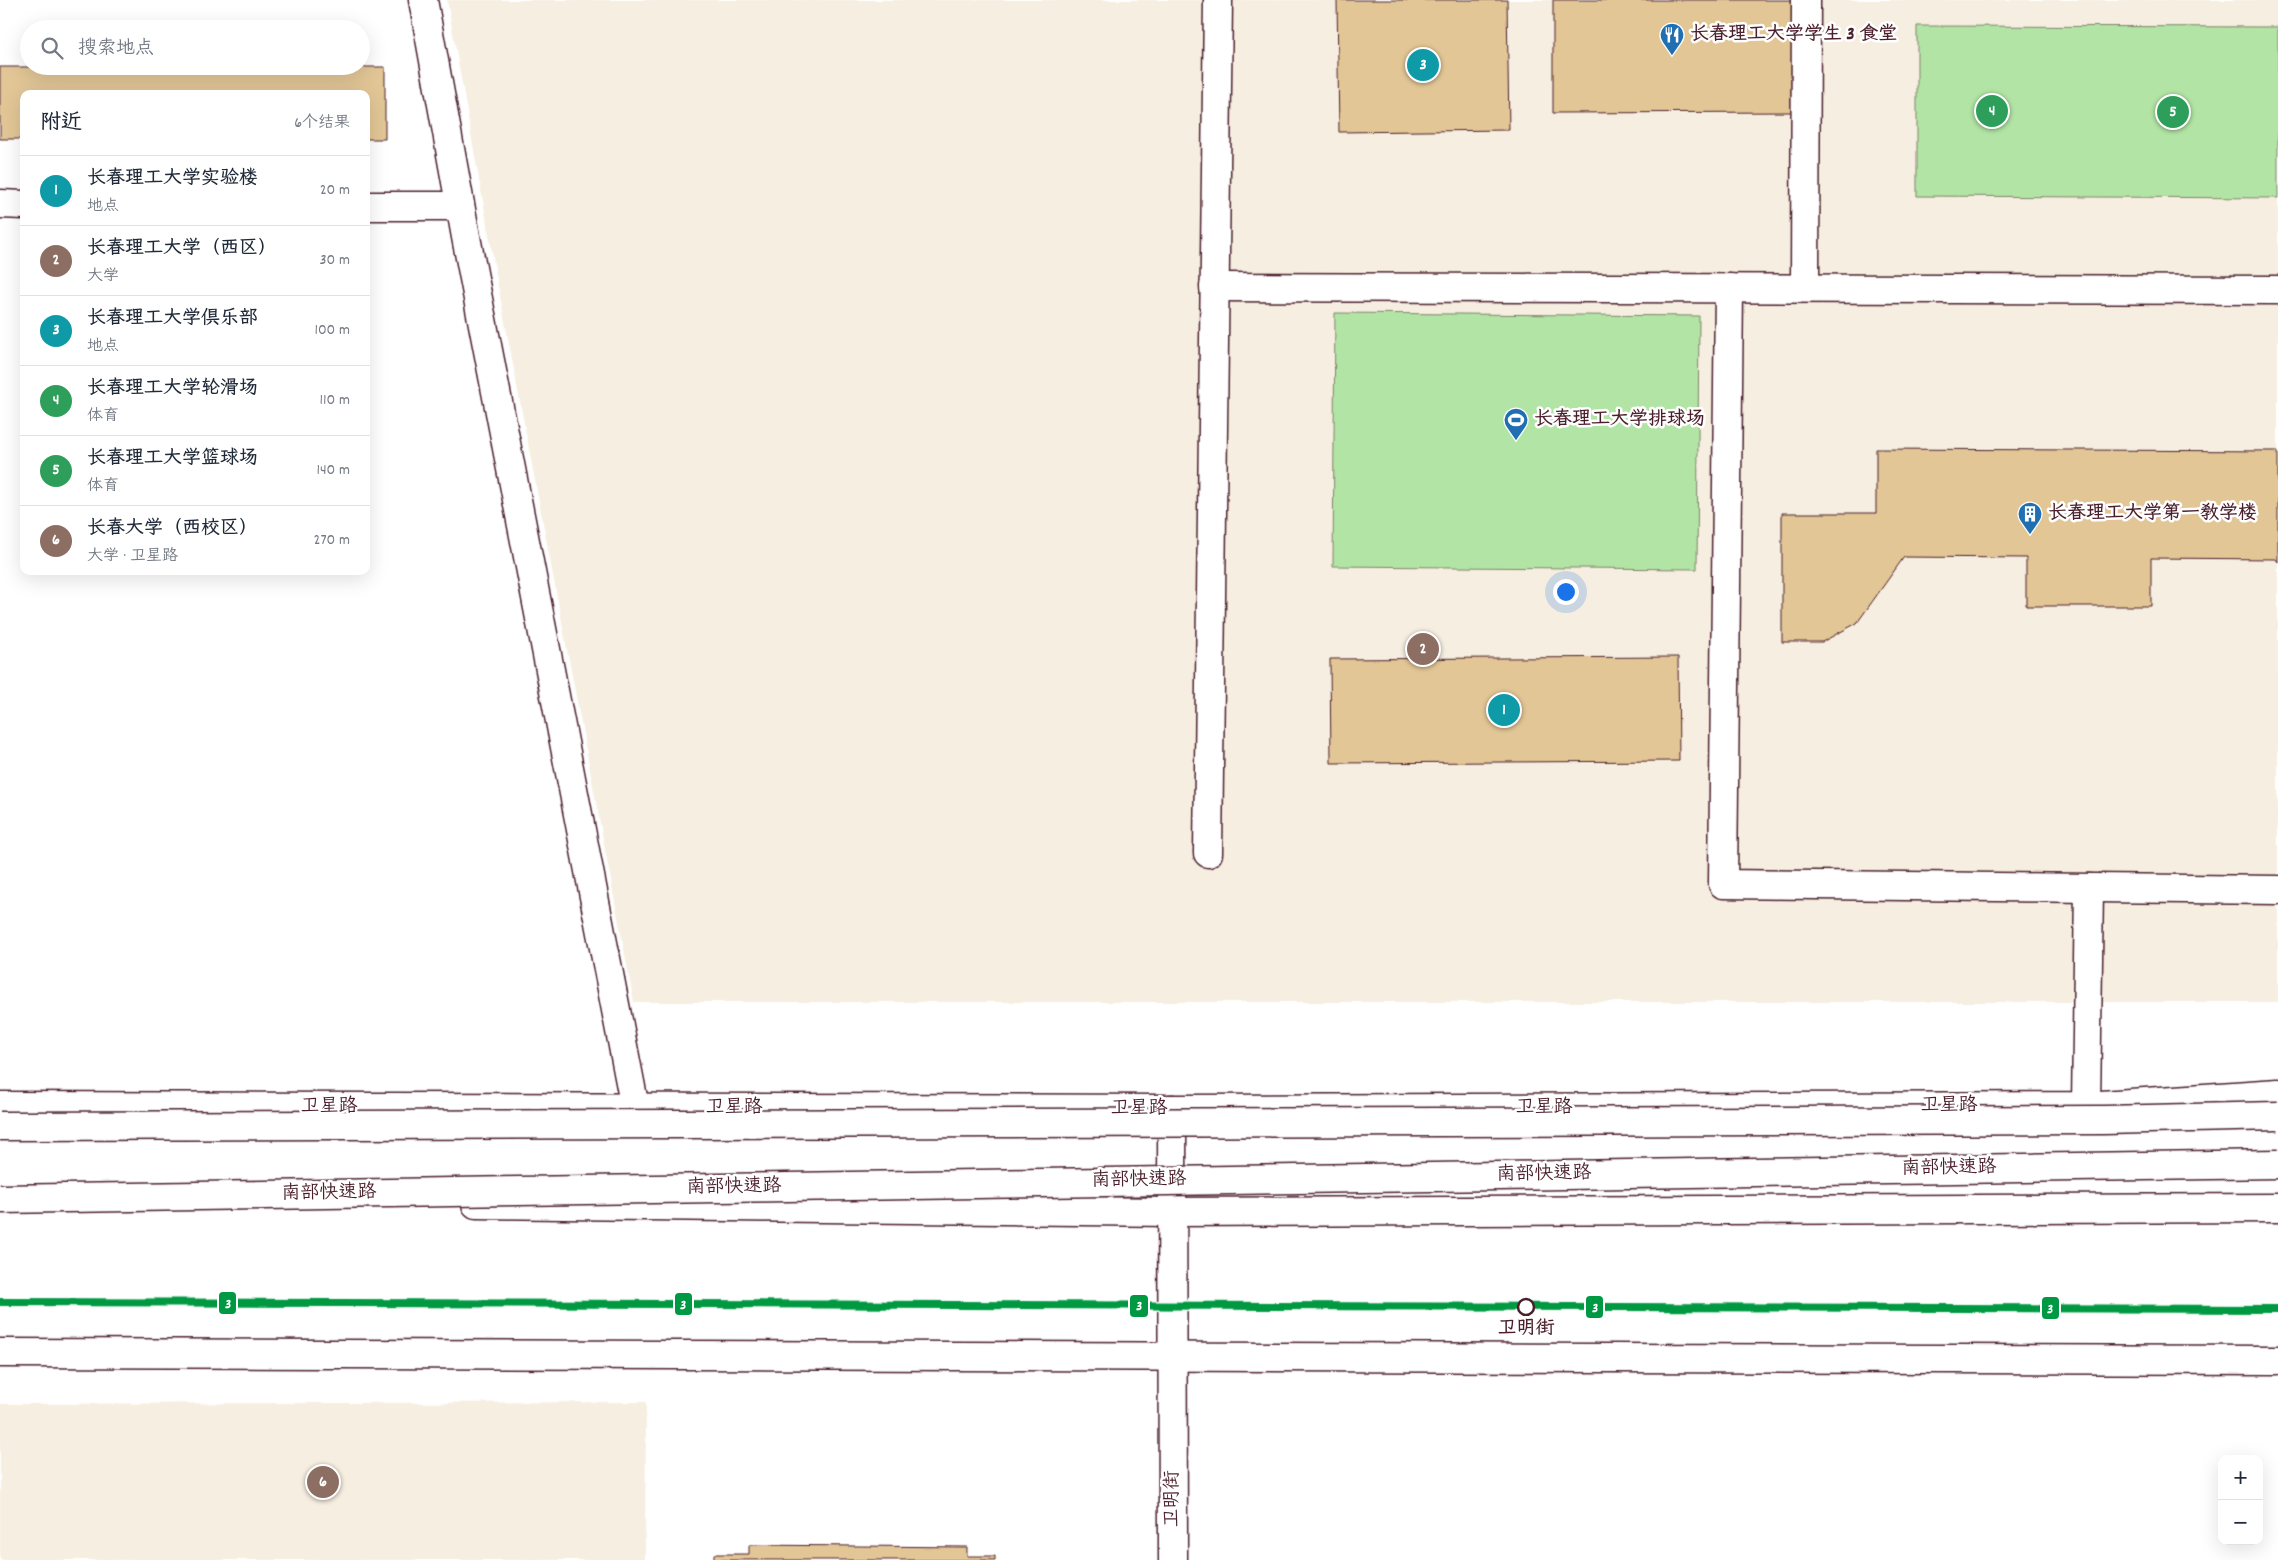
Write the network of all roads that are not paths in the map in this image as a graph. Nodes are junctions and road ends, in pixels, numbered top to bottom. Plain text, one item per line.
1 (423, 0) edge
2 (1218, 0) edge
3 (1806, 0) edge
4 (0, 204) edge
5 (20, 205) edge
6 (370, 206) edge
7 (460, 206) junction
8 (1214, 287) junction
9 (1729, 288) junction
10 (1805, 288) junction
11 (2278, 290) edge
12 (1208, 853) dead end
13 (2089, 888) junction
14 (2278, 890) edge
15 (2278, 1093) edge
16 (0, 1106) edge
17 (2086, 1106) junction
18 (635, 1108) junction
19 (1172, 1109) junction
20 (2278, 1116) edge
21 (0, 1126) edge
22 (2278, 1164) edge
23 (0, 1199) edge
24 (2278, 1208) edge
25 (1173, 1212) junction
26 (0, 1353) edge
27 (1173, 1358) junction
28 (2278, 1360) edge
29 (1173, 1560) edge

1 - 7 main road
2 - 8 main road
3 - 10 main road
4 - 5 main road
6 - 7 main road
7 - 18 main road
8 - 9 main road
8 - 12 main road
9 - 10 main road
9 - 13 main road
10 - 11 main road
13 - 14 main road
13 - 17 main road
15 - 17 main road, 卫星路
16 - 18 main road, 卫星路
17 - 19 main road, 卫星路
18 - 19 main road, 卫星路
19 - 25 main road, 卫明街
20 - 21 main road, bridge
22 - 23 main road, 南部快速路, bridge
23 - 25 main road
24 - 25 main road
25 - 27 main road, 卫明街
26 - 27 main road
27 - 28 main road
27 - 29 main road, 卫明街

